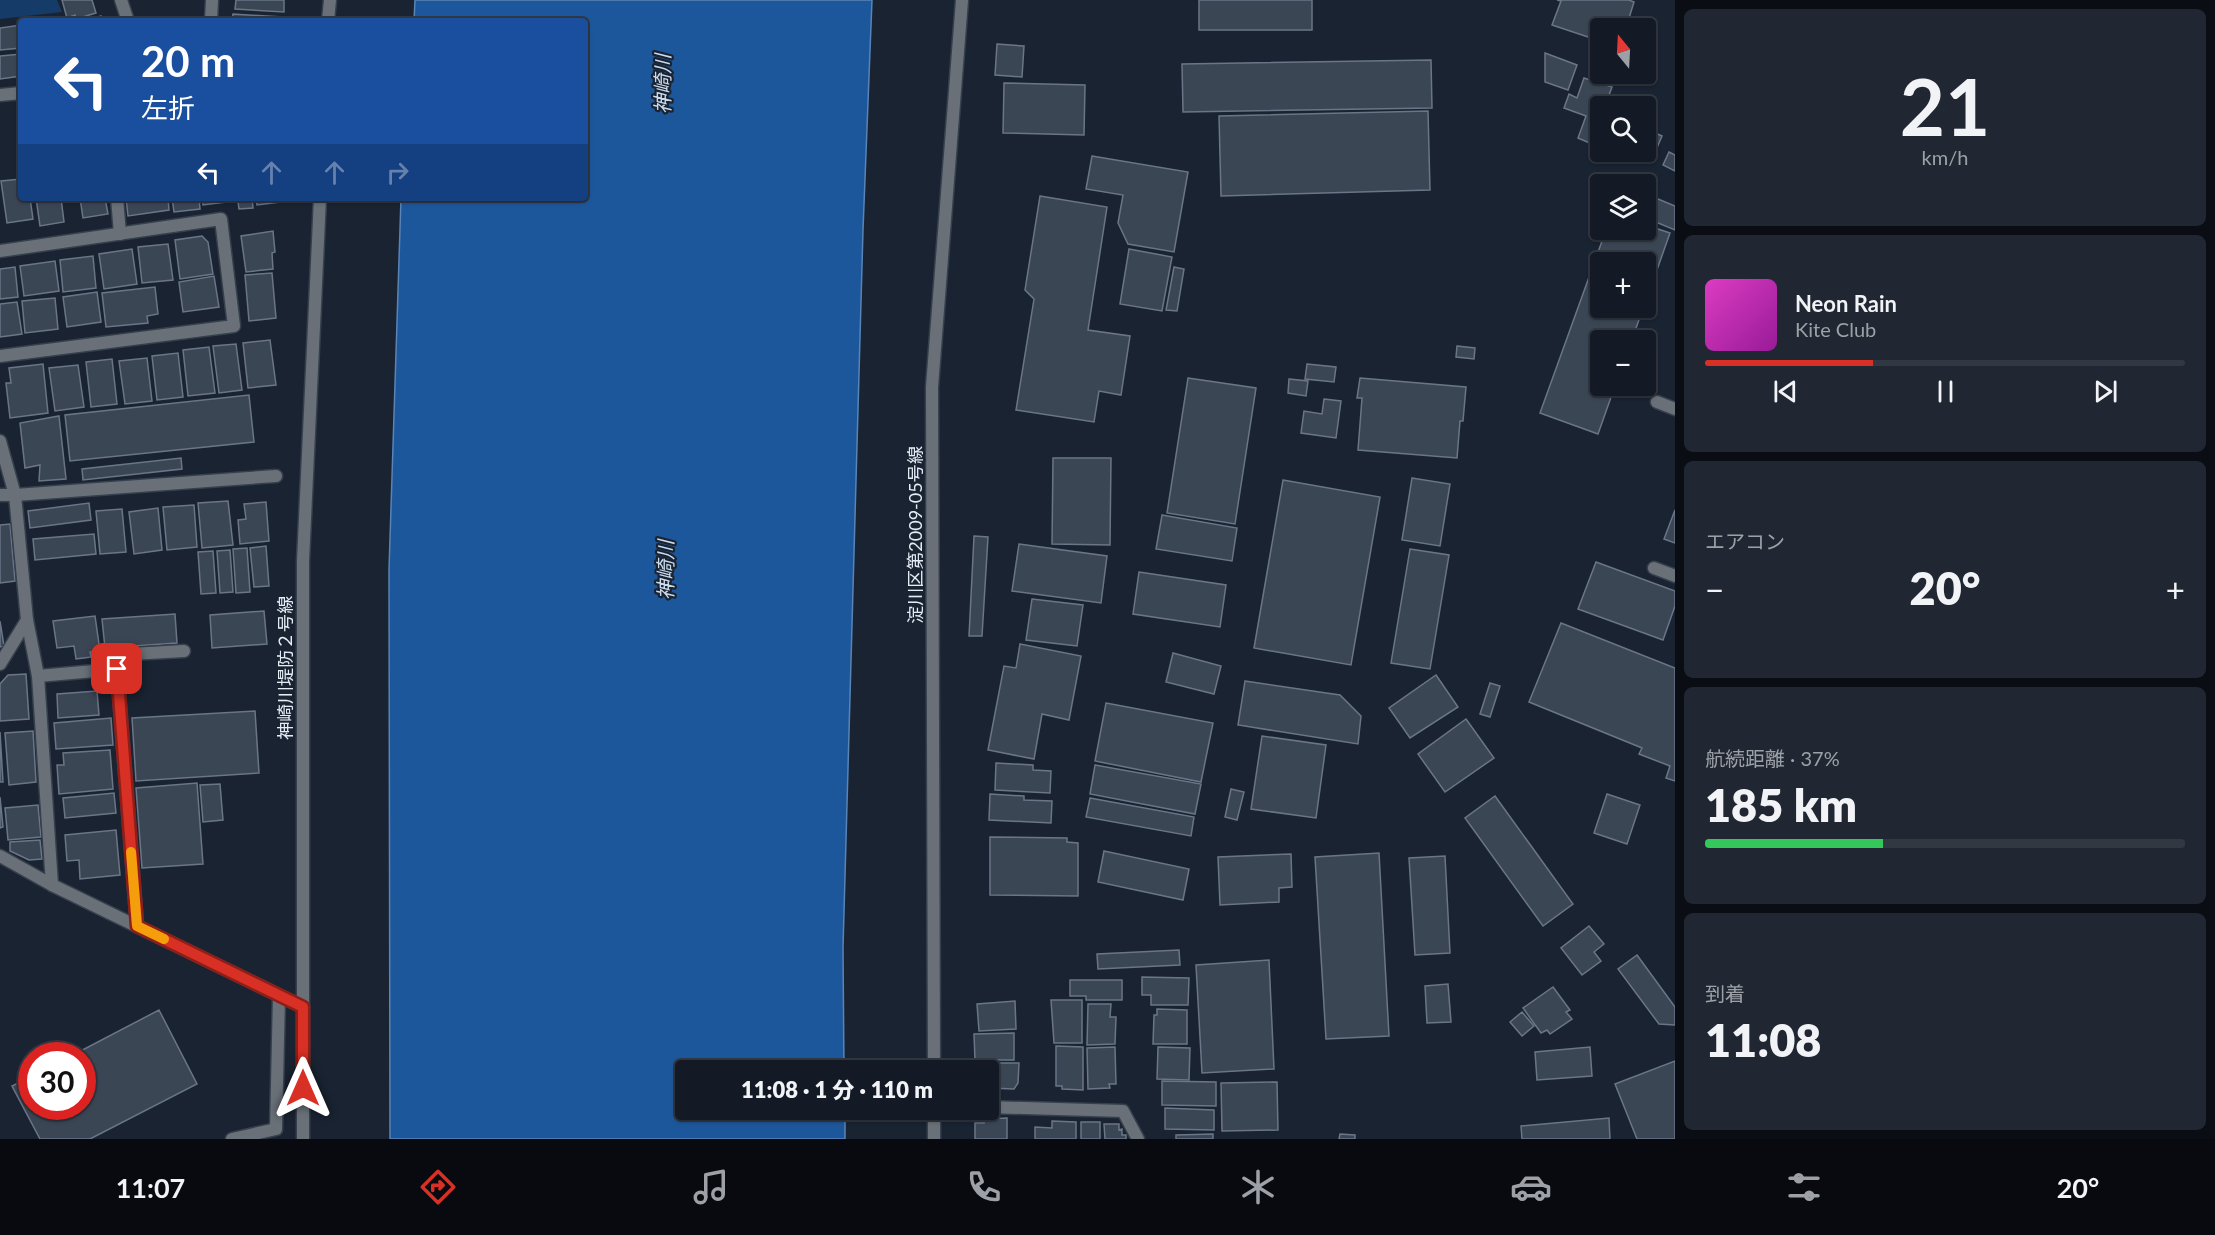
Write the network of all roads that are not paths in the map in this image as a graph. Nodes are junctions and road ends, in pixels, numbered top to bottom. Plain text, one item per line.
1 (121, 0) edge
2 (212, 0) edge
3 (330, 0) edge
4 (962, 0) edge
5 (127, 18) edge
6 (211, 18) edge
7 (328, 18) edge
8 (18, 93) edge
9 (0, 95) edge
10 (117, 201) edge
11 (320, 201) edge
12 (120, 234) junction
13 (0, 252) edge
14 (0, 356) edge
15 (1657, 402) dead end
16 (1675, 409) edge
17 (0, 441) edge
18 (276, 476) dead end
19 (0, 495) edge
20 (15, 495) junction
21 (1654, 568) dead end
22 (1675, 576) edge
23 (27, 620) junction
24 (184, 651) dead end
25 (0, 664) edge
26 (102, 670) junction
27 (38, 676) junction
28 (0, 856) edge
29 (52, 885) junction
30 (137, 926) junction
31 (279, 996) junction
32 (303, 1007) junction
33 (934, 1060) edge
34 (999, 1107) edge
35 (934, 1120) edge
36 (232, 1139) edge
37 (303, 1139) edge
38 (934, 1139) edge
39 (1138, 1139) edge

1 - 5 street
2 - 6 street
3 - 7 street
4 - 33 street, 淀川区第2009-05号線
8 - 9 street
10 - 12 street
11 - 32 street, 神崎川堤防２号線
12 - 13 street
12 - 14 street
15 - 16 street
17 - 20 street
18 - 20 street
19 - 20 street
20 - 23 street
21 - 22 street
23 - 25 street
23 - 27 street
24 - 26 street
26 - 27 street
26 - 30 street
27 - 29 street
28 - 29 street
29 - 30 street
30 - 31 street
31 - 32 street
31 - 36 street
32 - 37 street, 神崎川堤防２号線
34 - 39 street
35 - 38 street

